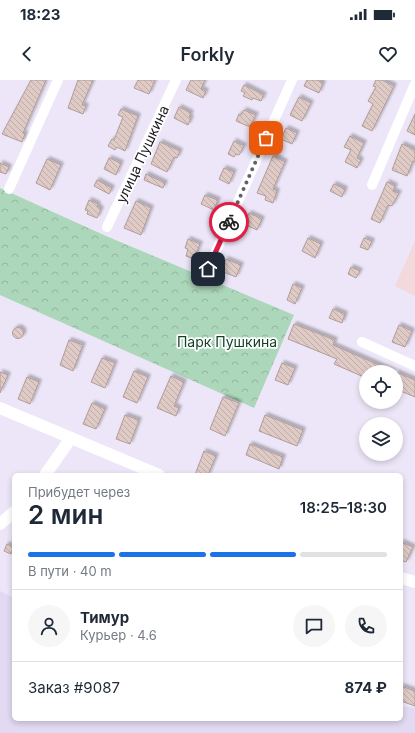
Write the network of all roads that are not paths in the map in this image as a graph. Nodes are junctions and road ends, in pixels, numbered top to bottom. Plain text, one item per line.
1 (58, 80) edge
2 (176, 80) edge
3 (292, 80) edge
4 (415, 84) edge
5 (372, 185) dead end
6 (9, 189) dead end
7 (107, 227) dead end
8 (208, 269) dead end
9 (362, 342) dead end
10 (415, 366) edge
11 (0, 408) edge
12 (71, 438) junction
13 (46, 473) edge
14 (154, 473) edge
15 (12, 514) edge
16 (0, 524) edge
17 (403, 579) edge
18 (415, 582) edge

1 - 6 street
2 - 7 street, улица Пушкина
3 - 8 street
4 - 5 street
9 - 10 street
11 - 12 street
12 - 13 street
12 - 14 street
15 - 16 street
17 - 18 street

